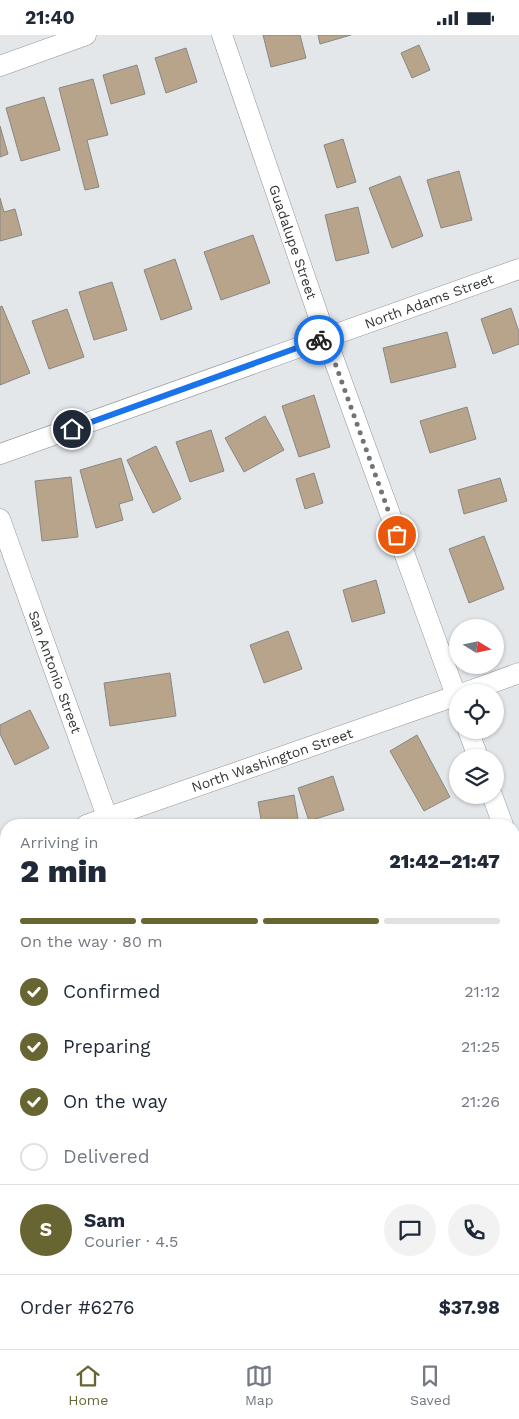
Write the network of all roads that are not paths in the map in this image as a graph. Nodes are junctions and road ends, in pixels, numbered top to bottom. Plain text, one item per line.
1 (86, 35) edge
2 (222, 35) edge
3 (0, 66) edge
4 (519, 269) edge
5 (326, 338) junction
6 (0, 454) edge
7 (0, 519) edge
8 (519, 673) edge
9 (455, 684) edge
10 (490, 684) edge
11 (449, 700) edge
12 (495, 804) edge
13 (107, 819) edge
14 (114, 819) edge
15 (501, 819) edge

1 - 3 street
2 - 5 street, Guadalupe Street
4 - 5 street, North Adams Street
5 - 6 street, North Adams Street
5 - 9 street, Guadalupe Street
7 - 13 street, San Antonio Street
8 - 10 street, North Washington Street
11 - 14 street, North Washington Street
12 - 15 street

